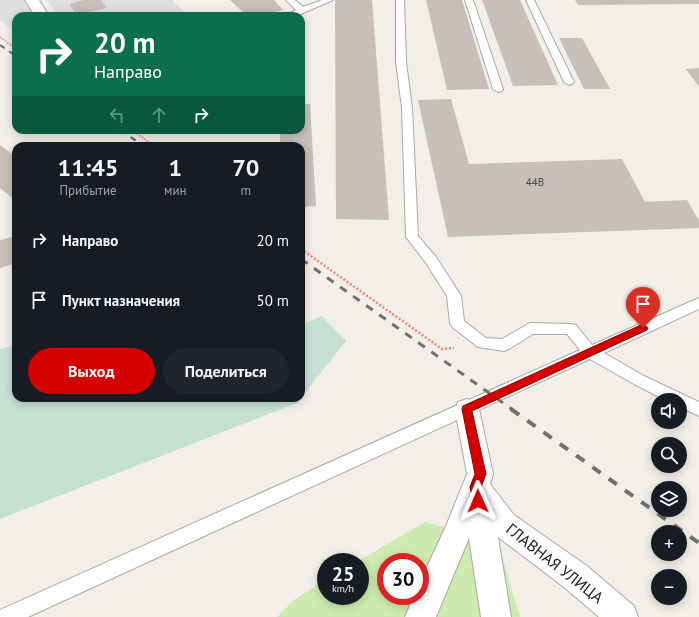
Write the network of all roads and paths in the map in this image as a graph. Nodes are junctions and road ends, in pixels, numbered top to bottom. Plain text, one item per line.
1 (32, 0) edge
2 (290, 0) edge
3 (329, 0) edge
4 (400, 0) edge
5 (469, 0) edge
6 (530, 0) edge
7 (302, 11) joint
8 (40, 12) edge
9 (0, 37) edge
10 (12, 45) edge
11 (569, 82) dead end
12 (498, 89) dead end
13 (138, 134) edge
14 (148, 142) edge
15 (305, 253) edge
16 (699, 303) edge
17 (457, 348) dead end
18 (589, 352) junction
19 (467, 409) junction
20 (699, 409) edge
21 (475, 487) junction
22 (6, 617) edge
23 (420, 617) edge
24 (496, 617) edge
25 (624, 617) edge

1 - 8 street
2 - 7 lane
3 - 7 lane
4 - 18 lane
5 - 12 lane
6 - 11 lane
9 - 10 path
13 - 14 path
15 - 17 path
16 - 18 lane
18 - 19 lane
18 - 20 lane
19 - 21 street
19 - 22 lane
21 - 23 street
21 - 24 street
21 - 25 street, ГЛАВНАЯ УЛИЦА

